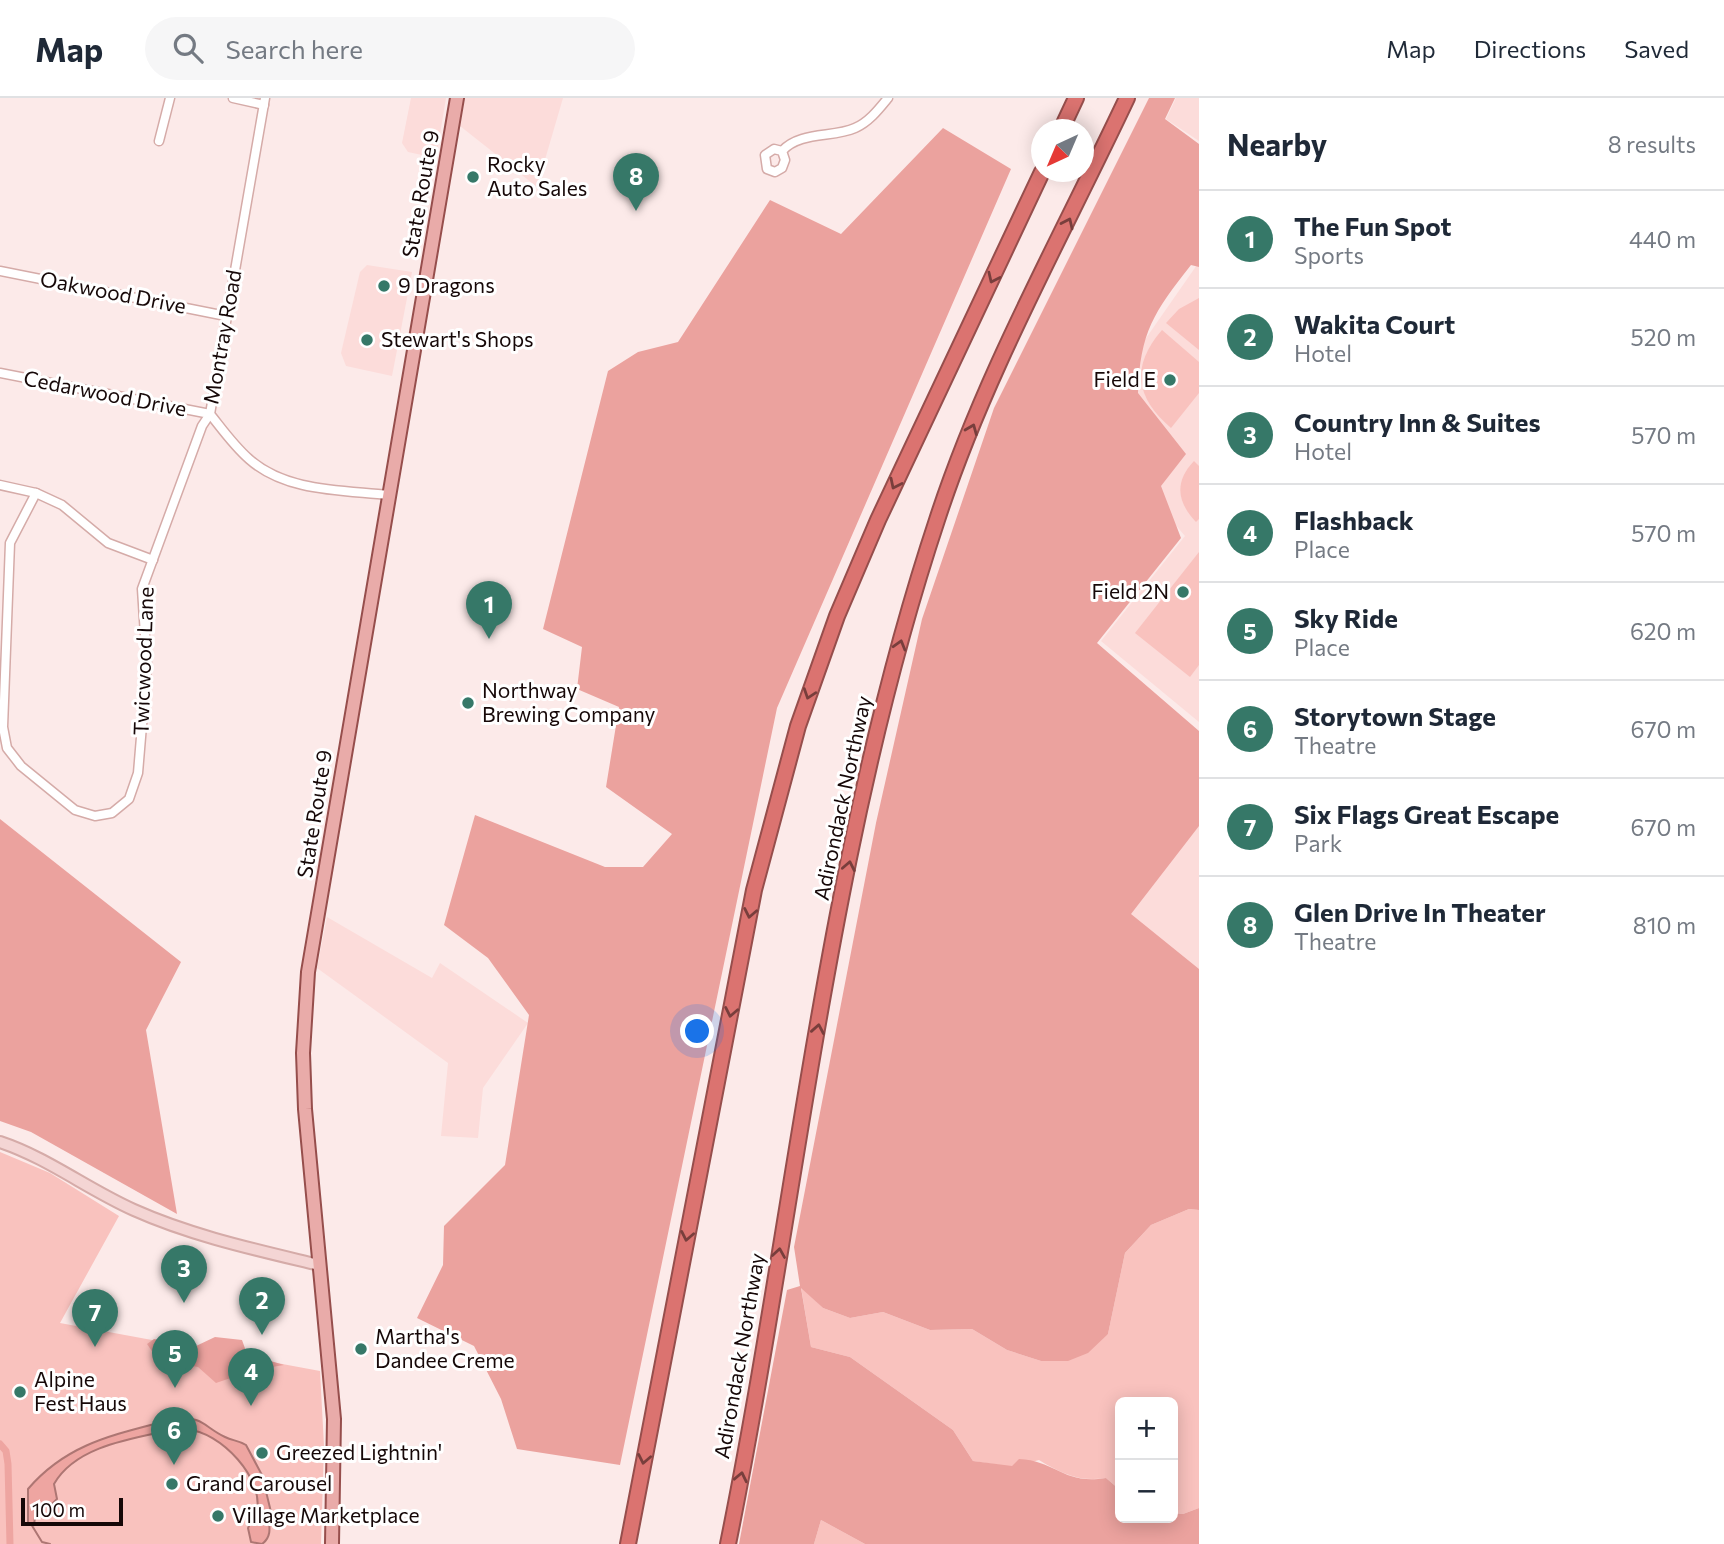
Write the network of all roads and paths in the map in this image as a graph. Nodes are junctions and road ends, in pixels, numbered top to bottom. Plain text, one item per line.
1 (170, 98) edge
2 (233, 98) edge
3 (457, 98) edge
4 (888, 98) edge
5 (1076, 98) edge
6 (1126, 98) edge
7 (264, 102) edge
8 (1066, 119) edge
9 (159, 141) dead end
10 (782, 151) dead end
11 (1037, 182) edge
12 (0, 271) edge
13 (226, 316) junction
14 (0, 373) edge
15 (210, 414) junction
16 (0, 485) edge
17 (36, 493) junction
18 (388, 495) junction
19 (153, 560) junction
20 (0, 1142) edge
21 (319, 1265) junction
22 (332, 1544) edge
23 (628, 1544) edge
24 (727, 1544) edge

1 - 9 street
2 - 7 street
3 - 18 main road, State Route 9
4 - 10 street
5 - 8 highway
24 -> 6 highway, Adirondack Northway
7 - 13 street, Montray Road
11 -> 23 highway
12 - 13 street, Oakwood Drive
13 - 15 street, Montray Road
14 - 15 street, Cedarwood Drive
15 - 18 street, Montray Road
15 - 19 street, Twicwood Lane
16 - 17 street
17 - 19 street
17 - 19 street, Twicwood Lane
18 - 21 main road, State Route 9
20 - 21 street
21 - 22 main road, State Route 9

